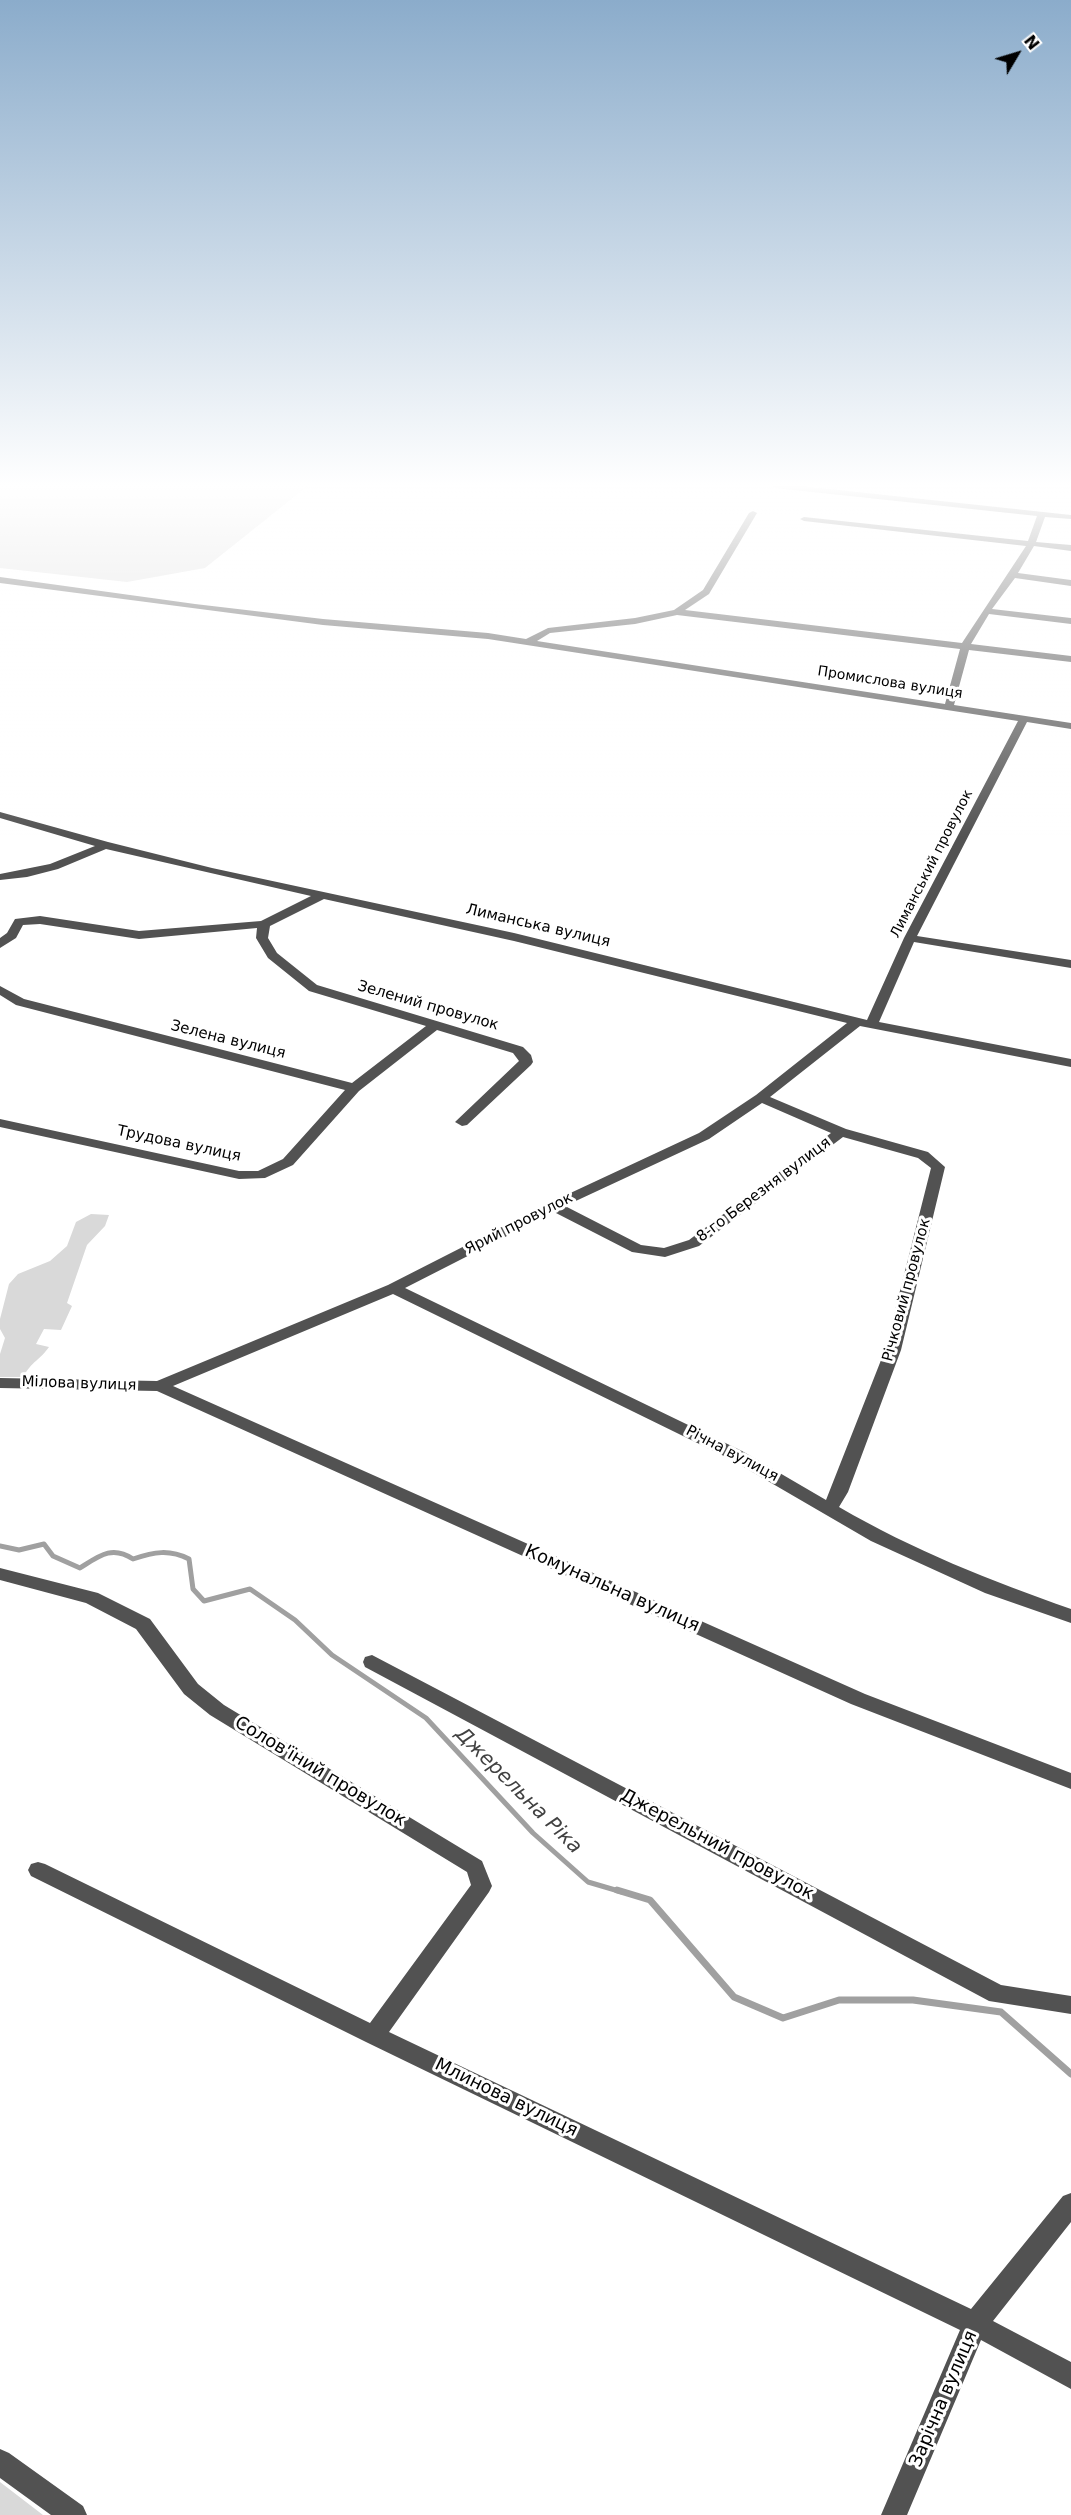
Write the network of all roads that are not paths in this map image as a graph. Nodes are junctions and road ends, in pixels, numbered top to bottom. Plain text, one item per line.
1 (162, 602) edge
2 (691, 602) edge
3 (992, 602) edge
4 (986, 611) junction
5 (677, 612) junction
6 (1071, 621) edge
7 (528, 642) junction
8 (965, 646) junction
9 (1071, 659) edge
10 (949, 706) junction
11 (1024, 718) junction
12 (1071, 726) edge
13 (0, 815) edge
14 (105, 845) junction
15 (0, 877) edge
16 (321, 896) junction
17 (264, 924) junction
18 (910, 938) junction
19 (0, 944) edge
20 (1071, 964) edge
21 (0, 990) edge
22 (864, 1023) junction
23 (434, 1026) junction
24 (1071, 1063) edge
25 (354, 1088) junction
26 (761, 1098) junction
27 (0, 1122) edge
28 (462, 1122) dead end
29 (841, 1132) junction
30 (554, 1206) junction
31 (393, 1288) junction
32 (0, 1383) edge
33 (159, 1386) junction
34 (830, 1508) junction
35 (0, 1574) edge
36 (1071, 1616) edge
37 (372, 1662) dead end
38 (1071, 1781) edge
39 (38, 1870) dead end
40 (1071, 2005) edge
41 (374, 2035) junction
42 (1071, 2204) edge
43 (975, 2324) junction
44 (1071, 2376) edge
45 (0, 2462) edge
46 (74, 2515) edge
47 (894, 2515) edge

1 - 7 street, Промислова вулиця
2 - 5 street
3 - 4 street
4 - 6 street
4 - 8 street
5 - 7 street
5 - 8 street
7 - 10 street, Промислова вулиця
8 - 9 street
8 - 10 street
10 - 11 street, Промислова вулиця
11 - 12 street, Промислова вулиця
11 - 18 street, Лиманський провулок
13 - 14 street, Лиманська вулиця
14 - 15 street
14 - 16 street, Лиманська вулиця
16 - 17 street
16 - 22 street, Лиманська вулиця
17 - 19 street
17 - 23 street, Зелений провулок
18 - 20 street
18 - 22 street, Лиманський провулок
21 - 25 street, Зелена вулиця
22 - 24 street, Лиманська вулиця
22 - 26 street, Ярий провулок
23 - 25 street
23 - 28 street, Зелений провулок
25 - 27 street, Трудова вулиця
26 - 29 street
26 - 30 street, Ярий провулок
29 - 30 street, 8-го Березня вулиця
29 - 34 street, Річковий провулок
30 - 31 street, Ярий провулок
31 - 33 street, Ярий провулок
31 - 34 street, Річна вулиця
32 - 33 street, Мілова вулиця
33 - 38 street, Комунальна вулиця
34 - 36 street, Річна вулиця
35 - 41 street, Солов'їний провулок
37 - 40 street, Джерельний провулок
39 - 41 street, Млинова вулиця
41 - 43 street, Млинова вулиця
42 - 43 street, Зарічна вулиця
43 - 44 street, Млинова вулиця
43 - 47 street, Зарічна вулиця
45 - 46 street

